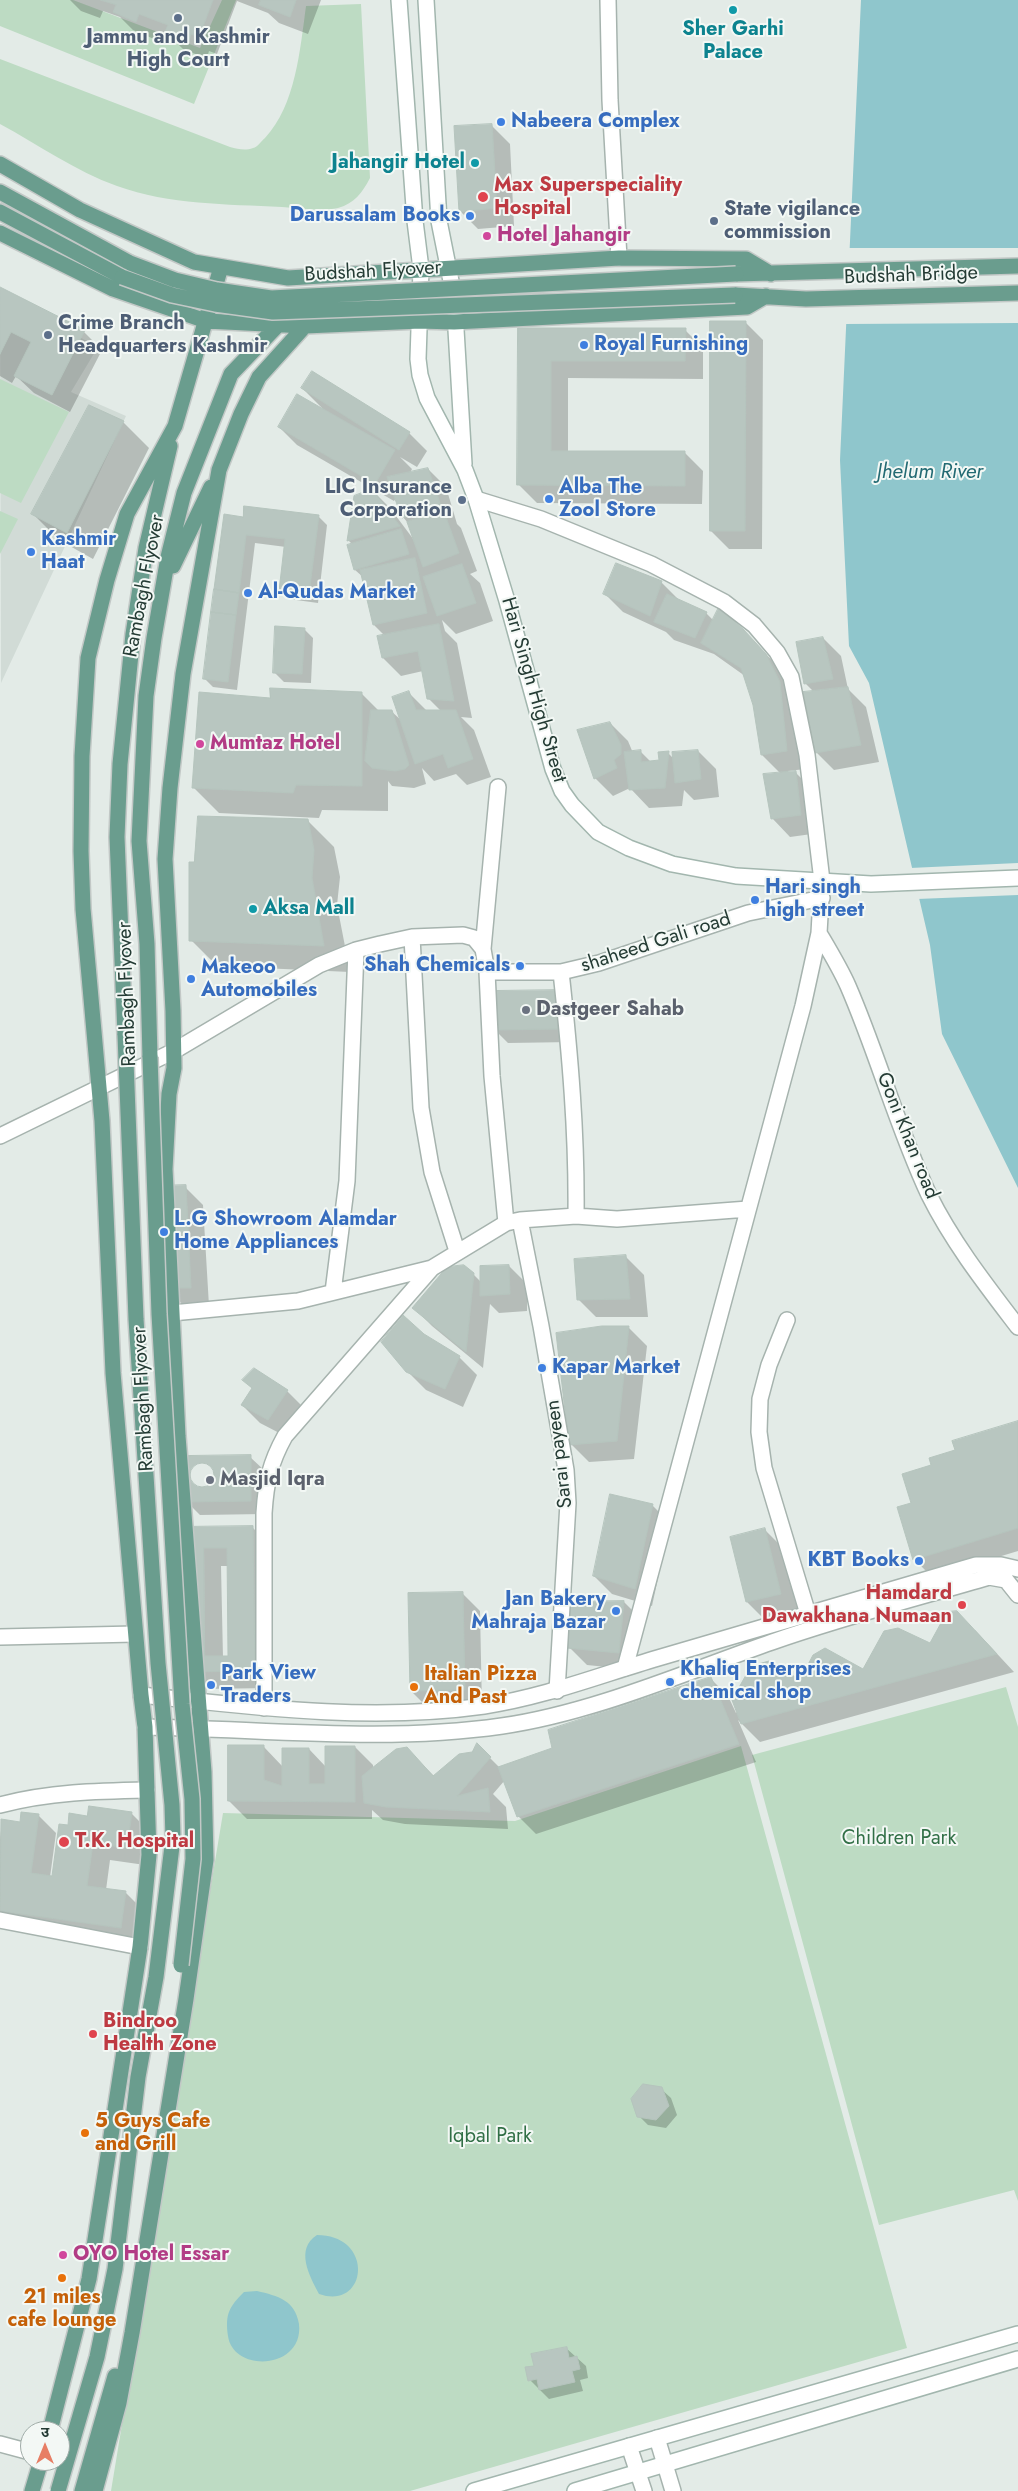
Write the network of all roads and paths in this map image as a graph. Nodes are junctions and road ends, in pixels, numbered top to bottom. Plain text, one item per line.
1 (399, 0) edge
2 (426, 0) edge
3 (608, 0) edge
4 (0, 164) edge
5 (0, 192) edge
6 (0, 212) edge
7 (0, 233) edge
8 (619, 258) junction
9 (1018, 266) edge
10 (221, 267) junction
11 (448, 267) junction
12 (421, 269) junction
13 (771, 274) junction
14 (1018, 293) edge
15 (766, 296) junction
16 (206, 320) junction
17 (420, 321) junction
18 (454, 322) junction
19 (278, 325) junction
20 (304, 326) junction
21 (175, 426) junction
22 (219, 470) junction
23 (465, 470) junction
24 (476, 500) junction
25 (163, 589) junction
26 (498, 787) dead end
27 (1018, 878) edge
28 (822, 880) junction
29 (822, 898) junction
30 (819, 933) junction
31 (412, 937) junction
32 (482, 949) junction
33 (356, 950) junction
34 (487, 972) junction
35 (561, 972) junction
36 (174, 1051) junction
37 (99, 1086) junction
38 (0, 1136) edge
39 (748, 1210) junction
40 (576, 1216) junction
41 (513, 1222) junction
42 (457, 1251) junction
43 (432, 1268) junction
44 (333, 1292) junction
45 (172, 1313) junction
46 (787, 1320) dead end
47 (1018, 1327) edge
48 (1018, 1569) edge
49 (1018, 1595) edge
50 (808, 1614) junction
51 (135, 1634) junction
52 (0, 1637) edge
53 (625, 1668) junction
54 (557, 1691) junction
55 (141, 1695) junction
56 (199, 1702) junction
57 (264, 1708) junction
58 (146, 1727) junction
59 (201, 1728) junction
60 (147, 1790) junction
61 (0, 1805) edge
62 (0, 1920) edge
63 (140, 1947) junction
64 (1018, 2334) edge
65 (1018, 2359) edge
66 (53, 2421) edge
67 (657, 2438) junction
68 (0, 2444) edge
69 (629, 2446) junction
70 (20, 2449) edge
71 (666, 2465) junction
72 (38, 2471) edge
73 (637, 2473) junction
74 (32, 2491) edge
75 (58, 2491) edge
76 (82, 2491) edge
77 (95, 2491) edge
78 (474, 2491) edge
79 (576, 2491) edge
80 (644, 2491) edge
81 (672, 2491) edge

1 - 12 street
2 - 11 street
3 - 8 street
4 - 10 main road
5 - 13 main road, Budshah Flyover, bridge
6 - 15 main road, Budshah Flyover, bridge
7 - 16 main road
8 - 11 main road
8 - 13 main road
9 - 13 main road, Budshah Bridge
10 - 12 main road
10 - 16 main road
11 - 12 main road
11 - 18 street
12 - 17 street
14 - 15 main road, Budshah Bridge
15 - 18 main road
16 - 19 main road
16 - 21 main road
17 - 18 main road
17 - 20 main road
17 - 23 street
18 - 23 street
19 - 20 main road
19 - 25 main road, Rambagh Flyover
20 - 22 main road
21 - 37 main road
21 - 75 main road, Rambagh Flyover, bridge
22 - 25 main road
22 - 36 main road
23 - 24 street, Hari Singh High Street
24 - 28 street
24 - 28 street, Hari Singh High Street
25 - 76 main road, Rambagh Flyover, bridge
26 - 32 street, Sarai payeen
27 - 28 street, Hari Singh High Street
28 - 29 street
29 - 30 street
29 - 35 street, shaheed Gali road
30 - 39 street
30 - 47 street, Goni Khan road
31 - 32 street
31 - 33 street
31 - 42 street
32 - 34 street, Sarai payeen
33 - 36 street
33 - 44 street
34 - 35 street, shaheed Gali road
34 - 41 street, Sarai payeen
35 - 40 street
36 - 37 street
36 - 45 main road
37 - 38 street
37 - 51 main road
39 - 40 street
39 - 53 street
40 - 41 street
41 - 42 street
41 - 54 street, Sarai payeen
42 - 43 street
43 - 44 street
43 - 57 street
44 - 45 street
45 - 56 main road
46 - 50 street
48 - 50 street
49 - 59 street
50 - 53 street
51 - 52 street
51 - 55 main road
53 - 54 street
54 - 57 street
55 - 56 street
55 - 58 main road
56 - 57 street
56 - 59 main road
58 - 59 street
58 - 60 main road
59 - 77 main road
60 - 61 street
60 - 63 main road
62 - 63 street
63 - 66 main road
64 - 67 street
65 - 71 street
67 - 69 street
67 - 71 street
68 - 70 street
69 - 73 street
69 - 78 street
71 - 73 street
71 - 81 street
72 - 74 main road
73 - 79 street
73 - 80 street

